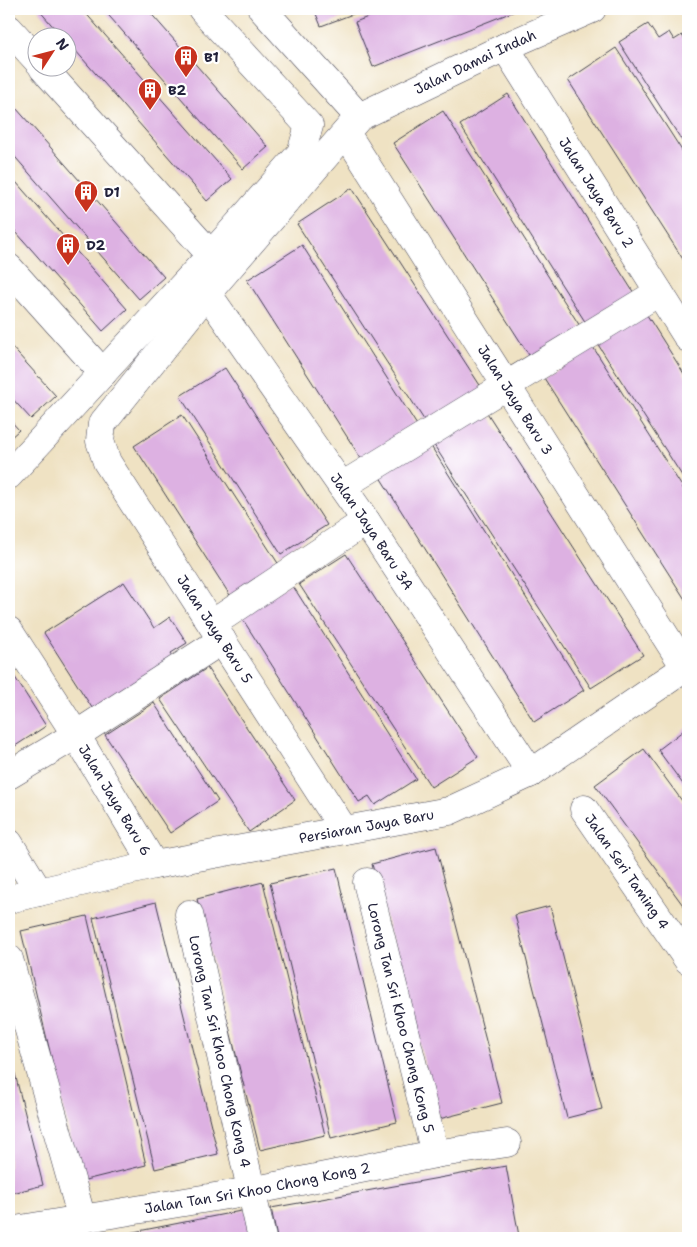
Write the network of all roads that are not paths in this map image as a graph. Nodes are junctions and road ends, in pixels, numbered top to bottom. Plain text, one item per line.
1 (202, 9) edge
2 (262, 9) edge
3 (592, 9) edge
4 (9, 29) edge
5 (504, 48) junction
6 (28, 50) edge
7 (52, 78) edge
8 (352, 125) junction
9 (212, 255) junction
10 (9, 268) edge
11 (658, 292) junction
12 (207, 293) junction
13 (685, 327) edge
14 (103, 373) junction
15 (506, 386) junction
16 (9, 475) edge
17 (342, 486) junction
18 (366, 521) junction
19 (9, 631) edge
20 (217, 632) junction
21 (687, 666) edge
22 (76, 735) junction
23 (531, 773) junction
24 (9, 774) edge
25 (584, 809) dead end
26 (344, 830) junction
27 (9, 843) edge
28 (154, 865) junction
29 (367, 882) dead end
30 (38, 892) junction
31 (9, 899) edge
32 (189, 914) dead end
33 (9, 959) edge
34 (688, 960) edge
35 (507, 1143) dead end
36 (435, 1154) junction
37 (251, 1191) junction
38 (82, 1219) junction
39 (9, 1231) edge
40 (262, 1238) edge

1 - 9 street
2 - 8 street, Jalan Jaya Baru 3
3 - 5 street, Jalan Damai Indah
4 - 6 street
5 - 8 street, Jalan Damai Indah
5 - 11 street, Jalan Jaya Baru 2
7 - 9 street
8 - 12 street
8 - 15 street, Jalan Jaya Baru 3
9 - 14 street
10 - 14 street
11 - 13 street, Jalan Jaya Baru 2
11 - 15 street
12 - 17 street, Jalan Jaya Baru 3A
12 - 20 street, Jalan Jaya Baru 5
14 - 16 street
15 - 17 street
15 - 21 street, Jalan Jaya Baru 3
17 - 18 street, Jalan Jaya Baru 3A
18 - 20 street
18 - 23 street, Jalan Jaya Baru 3A
19 - 22 street, Jalan Jaya Baru 6
20 - 22 street
20 - 26 street, Jalan Jaya Baru 5
21 - 23 street, Persiaran Jaya Baru
22 - 24 street
22 - 28 street, Jalan Jaya Baru 6
23 - 26 street, Persiaran Jaya Baru
25 - 34 street, Jalan Seri Taming 4
26 - 28 street, Persiaran Jaya Baru
27 - 30 street
28 - 30 street, Persiaran Jaya Baru
29 - 36 street, Lorong Tan Sri Khoo Chong Kong 5
30 - 31 street, Persiaran Jaya Baru
32 - 37 street, Lorong Tan Sri Khoo Chong Kong 4
33 - 38 street
35 - 36 street, Jalan Tan Sri Khoo Chong Kong 2
36 - 37 street, Jalan Tan Sri Khoo Chong Kong 2
37 - 38 street, Jalan Tan Sri Khoo Chong Kong 2
37 - 40 street, Lorong Tan Sri Khoo Chong Kong 4
38 - 39 street, Jalan Tan Sri Khoo Chong Kong 2

